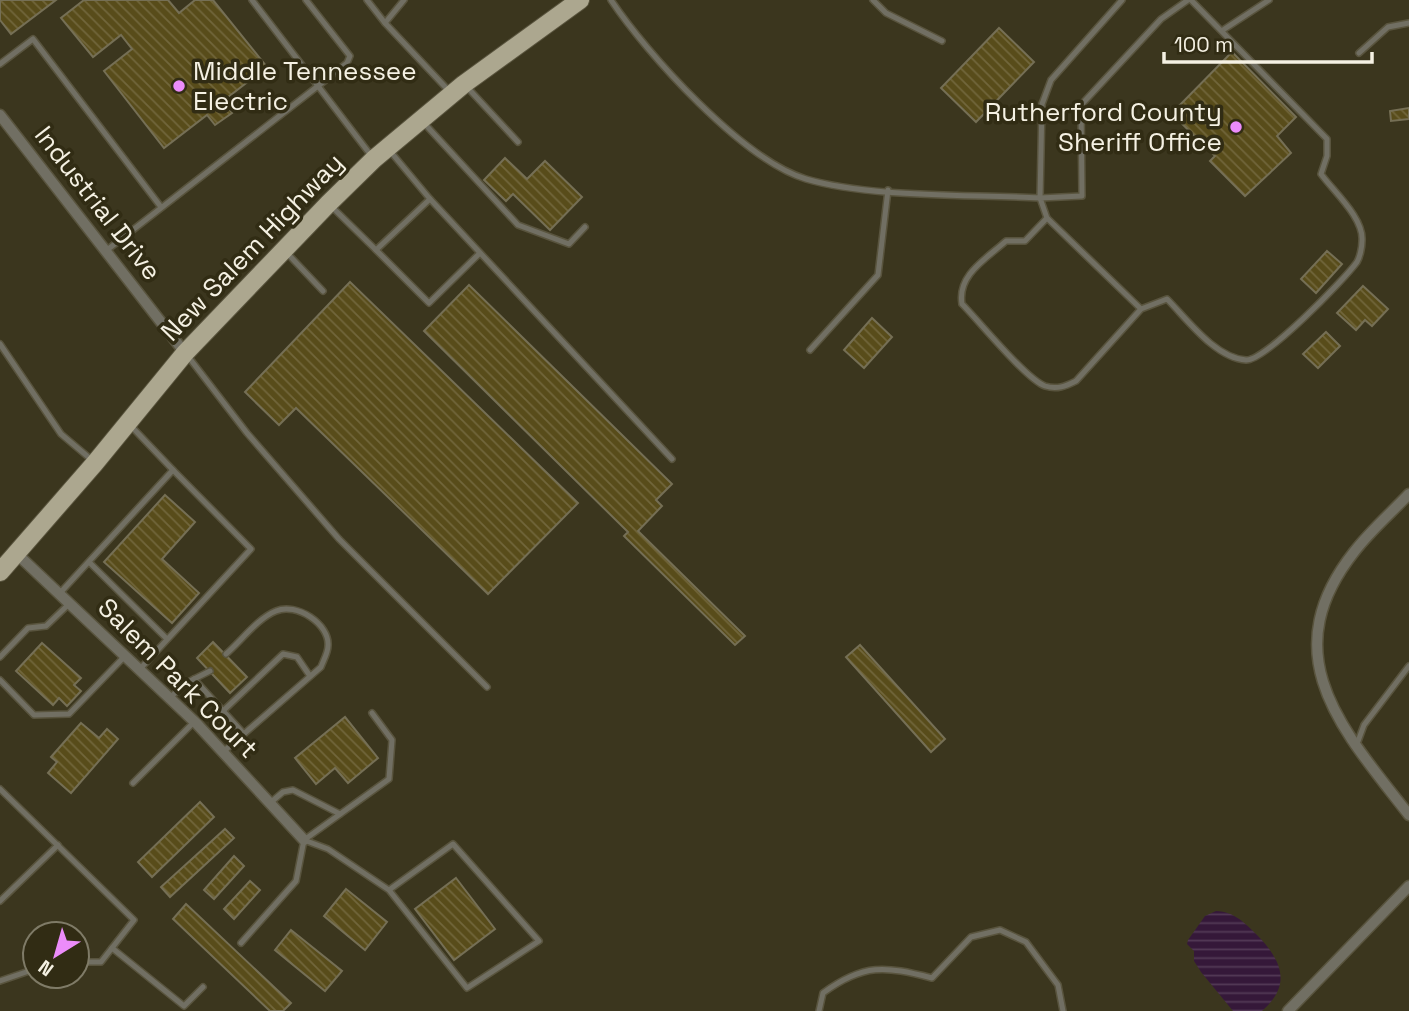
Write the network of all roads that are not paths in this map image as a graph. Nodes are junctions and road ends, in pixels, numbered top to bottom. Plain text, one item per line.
1 (252, 0) edge
2 (306, 0) edge
3 (367, 0) edge
4 (404, 0) edge
5 (580, 0) edge
6 (611, 0) edge
7 (873, 0) edge
8 (1122, 0) edge
9 (1190, 0) edge
10 (1269, 0) edge
11 (1115, 3) edge
12 (384, 23) junction
13 (1409, 23) edge
14 (1223, 30) junction
15 (942, 41) dead end
16 (1359, 53) dead end
17 (0, 64) edge
18 (318, 86) junction
19 (458, 89) junction
20 (0, 115) edge
21 (421, 119) junction
22 (518, 142) dead end
23 (381, 154) junction
24 (888, 190) junction
25 (1040, 198) junction
26 (430, 199) junction
27 (328, 204) junction
28 (161, 207) junction
29 (1047, 218) junction
30 (585, 228) dead end
31 (284, 249) junction
32 (107, 250) junction
33 (376, 250) junction
34 (480, 253) junction
35 (323, 291) dead end
36 (1141, 309) junction
37 (0, 344) edge
38 (810, 350) dead end
39 (185, 353) junction
40 (128, 423) junction
41 (672, 459) dead end
42 (95, 463) junction
43 (173, 470) junction
44 (1409, 494) edge
45 (16, 554) junction
46 (90, 563) junction
47 (0, 572) edge
48 (60, 593) junction
49 (70, 603) junction
50 (167, 639) junction
51 (226, 654) dead end
52 (125, 656) junction
53 (0, 657) edge
54 (1409, 666) edge
55 (139, 670) junction
56 (210, 671) dead end
57 (310, 676) junction
58 (194, 679) junction
59 (0, 680) edge
60 (487, 687) dead end
61 (169, 698) junction
62 (223, 711) junction
63 (372, 713) dead end
64 (194, 722) junction
65 (244, 734) junction
66 (1356, 746) junction
67 (223, 752) junction
68 (133, 783) dead end
69 (0, 789) edge
70 (270, 803) junction
71 (340, 814) junction
72 (1409, 815) edge
73 (304, 840) junction
74 (58, 845) junction
75 (1409, 886) edge
76 (389, 890) junction
77 (0, 901) edge
78 (241, 943) dead end
79 (112, 948) junction
80 (91, 962) edge
81 (21, 974) edge
82 (0, 981) edge
83 (203, 987) dead end
84 (819, 1011) edge
85 (1063, 1011) edge
86 (1288, 1011) edge

1 - 18 lane
2 - 18 lane
3 - 12 lane
4 - 12 lane
5 - 19 main road, New Salem Highway
6 - 24 lane
7 - 15 lane
8 - 11 lane
9 - 14 lane
9 - 25 lane
10 - 14 lane
11 - 25 lane
12 - 19 lane
13 - 16 lane
14 - 36 lane
17 - 28 lane
18 - 23 lane
18 - 28 lane
19 - 21 main road, New Salem Highway
19 - 22 lane
20 - 32 street, Industrial Drive
21 - 23 main road, New Salem Highway
21 - 30 lane
23 - 26 lane
23 - 27 main road, New Salem Highway
24 - 25 lane
24 - 38 lane
25 - 29 lane
26 - 33 lane
26 - 34 lane
27 - 31 main road, New Salem Highway
27 - 33 lane
28 - 32 lane
29 - 36 lane
29 - 36 lane
31 - 35 lane
31 - 39 main road, New Salem Highway
32 - 39 street, Industrial Drive
33 - 34 lane
34 - 41 lane
37 - 42 lane
39 - 40 main road, New Salem Highway
39 - 60 lane
40 - 42 main road, New Salem Highway
40 - 43 lane
42 - 45 main road, New Salem Highway
43 - 46 lane
43 - 50 lane
44 - 66 street
45 - 47 main road, New Salem Highway
45 - 48 street, Salem Park Court
46 - 48 lane
46 - 50 lane
48 - 49 street, Salem Park Court
49 - 52 street, Salem Park Court
49 - 53 lane
50 - 55 lane
51 - 57 lane
52 - 55 street, Salem Park Court
52 - 59 lane
54 - 66 lane
55 - 61 street, Salem Park Court
56 - 58 lane
57 - 62 lane
57 - 65 lane
58 - 61 lane
58 - 62 lane
61 - 64 street, Salem Park Court
62 - 65 lane
63 - 71 lane
64 - 67 street, Salem Park Court
64 - 68 lane
65 - 67 lane
66 - 72 street
67 - 70 street, Salem Park Court
69 - 74 lane
70 - 71 lane
70 - 73 street, Salem Park Court
71 - 73 lane
73 - 76 lane
73 - 78 lane
74 - 77 lane
74 - 79 lane
75 - 86 street
76 - 76 lane
79 - 80 lane
79 - 83 lane
81 - 82 lane
84 - 85 lane

